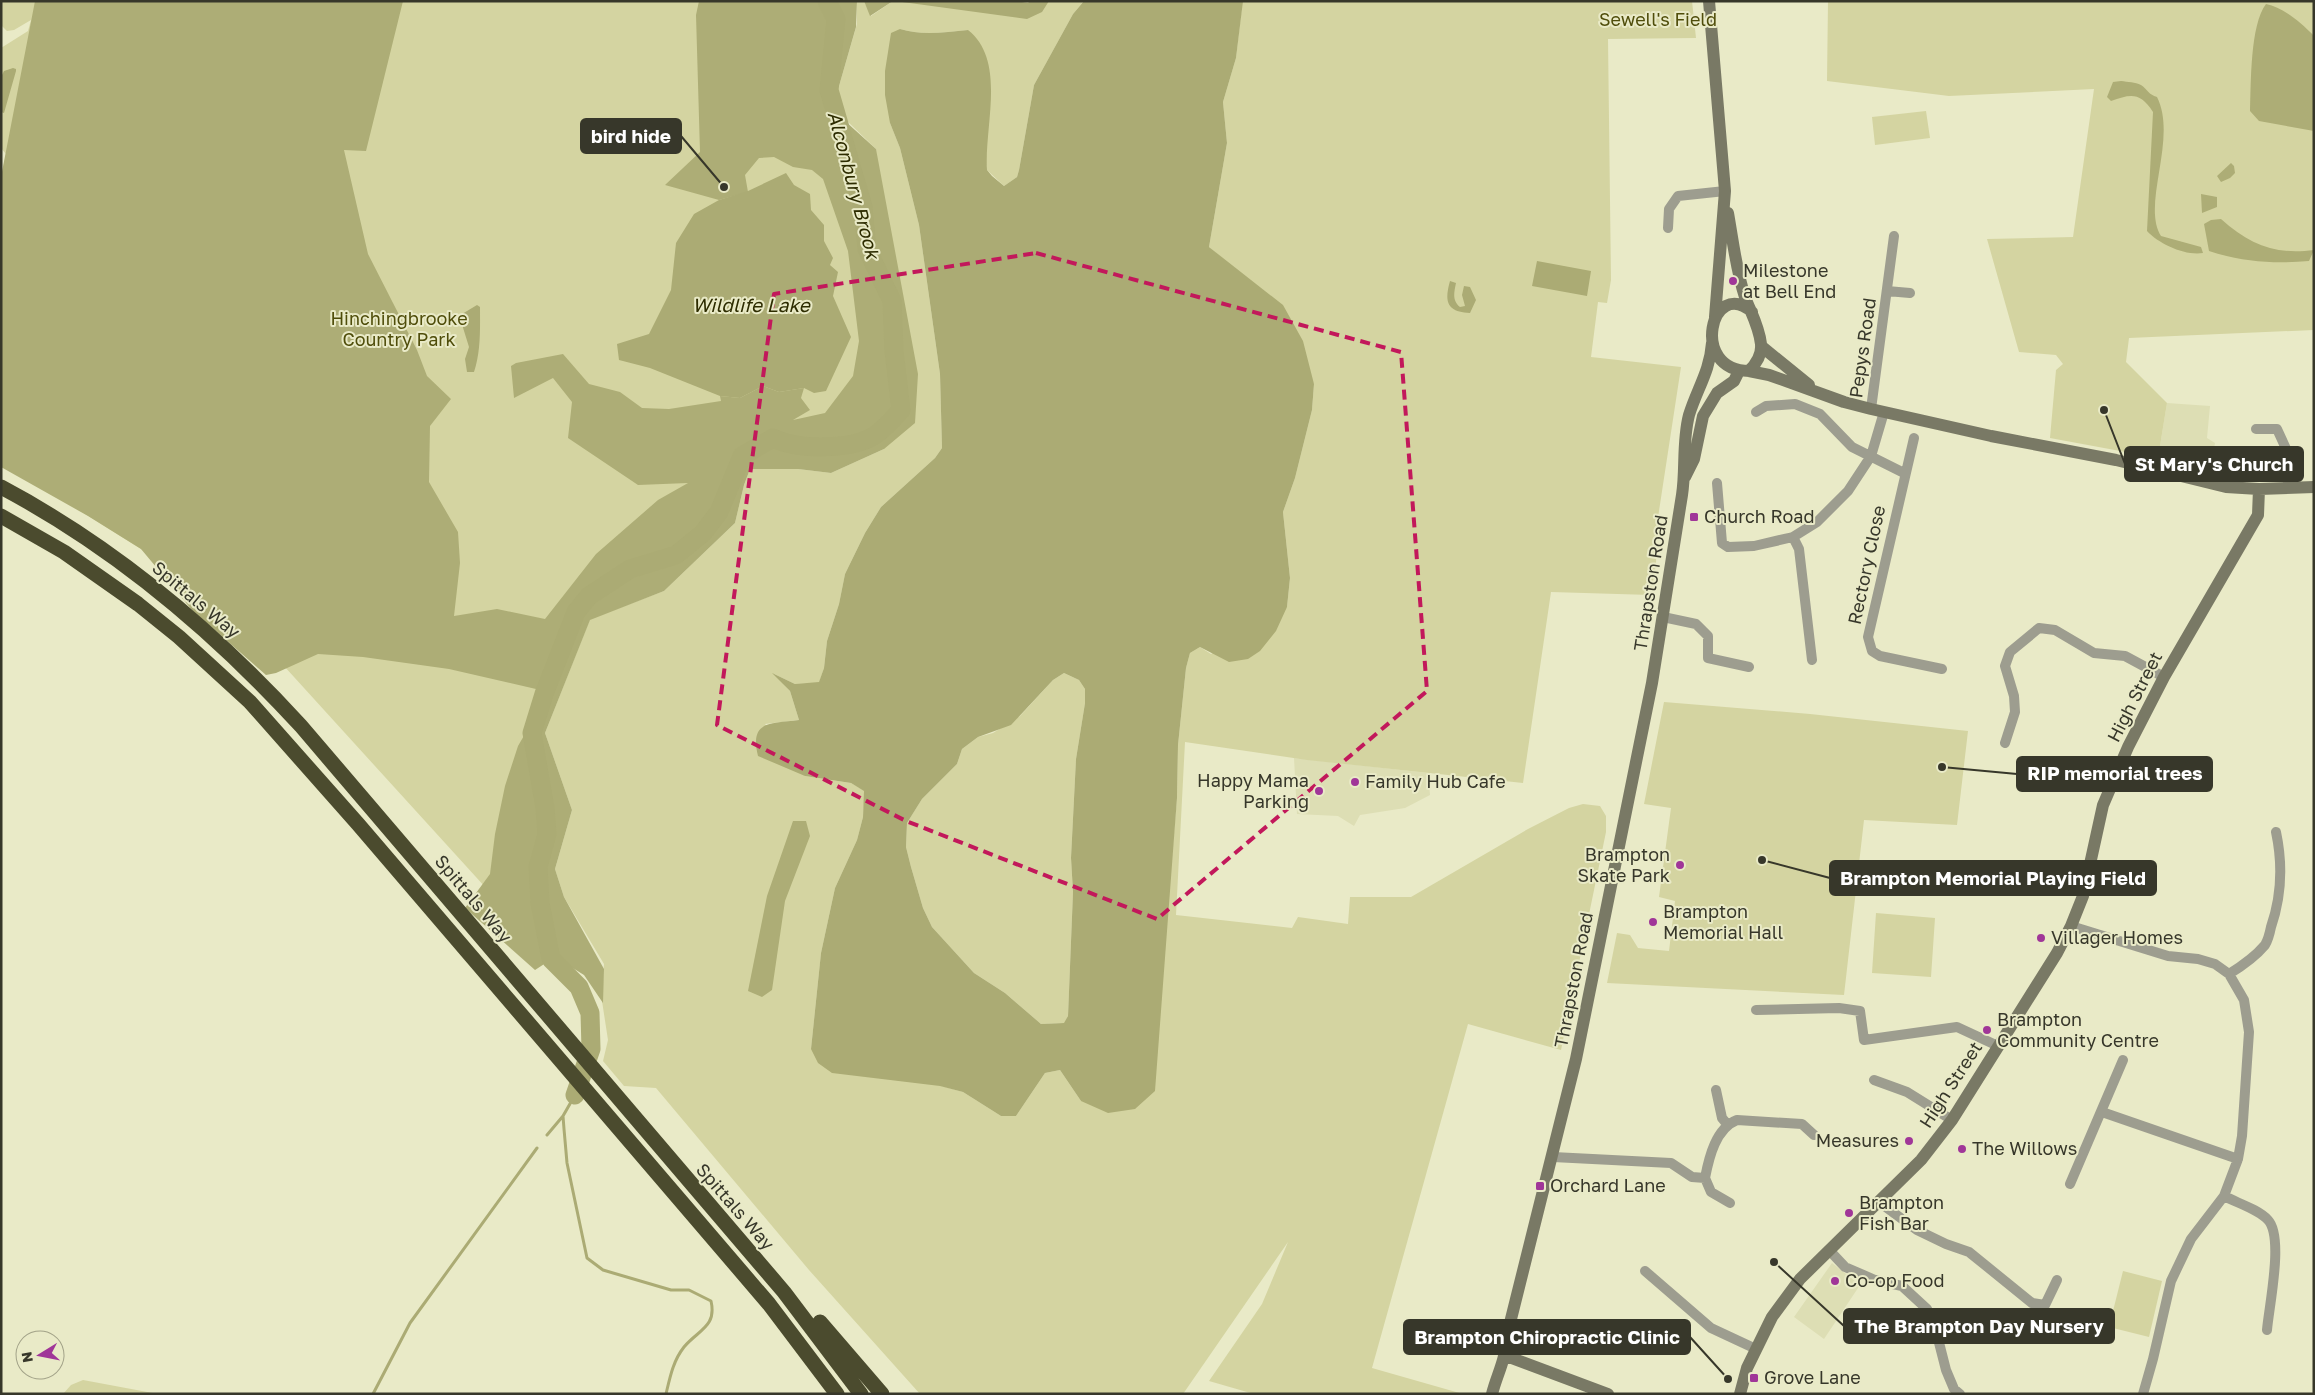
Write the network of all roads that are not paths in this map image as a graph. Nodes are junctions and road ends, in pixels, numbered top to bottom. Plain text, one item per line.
1 (1709, 1) edge
2 (1725, 193) junction
3 (1668, 228) dead end
4 (1894, 236) dead end
5 (1887, 291) junction
6 (1910, 293) dead end
7 (1752, 312) junction
8 (1715, 316) junction
9 (1712, 343) junction
10 (1761, 346) junction
11 (1744, 371) junction
12 (1820, 392) junction
13 (1878, 411) junction
14 (1756, 412) dead end
15 (2256, 429) dead end
16 (1914, 438) dead end
17 (1871, 456) junction
18 (1904, 473) junction
19 (1684, 478) junction
20 (1717, 483) dead end
21 (1, 487) edge
22 (2288, 487) junction
23 (2314, 487) edge
24 (2259, 489) junction
25 (1, 516) edge
26 (1793, 537) junction
27 (1663, 616) junction
28 (1812, 660) dead end
29 (1749, 667) dead end
30 (1942, 669) dead end
31 (2164, 677) junction
32 (2006, 743) dead end
33 (2276, 832) dead end
34 (2071, 926) junction
35 (2229, 974) junction
36 (1756, 1010) dead end
37 (1998, 1046) junction
38 (2123, 1060) dead end
39 (1874, 1080) dead end
40 (1716, 1090) dead end
41 (2102, 1112) junction
42 (1952, 1120) junction
43 (1727, 1124) junction
44 (1814, 1135) dead end
45 (1553, 1157) junction
46 (2238, 1159) junction
47 (1705, 1178) junction
48 (2070, 1184) dead end
49 (2224, 1196) junction
50 (1879, 1202) junction
51 (1730, 1203) dead end
52 (1828, 1250) junction
53 (751, 1254) junction
54 (1645, 1271) dead end
55 (2058, 1280) dead end
56 (769, 1304) junction
57 (2267, 1330) dead end
58 (1756, 1349) junction
59 (1506, 1356) junction
60 (826, 1394) edge
61 (837, 1394) edge
62 (860, 1394) edge
63 (882, 1394) edge
64 (1492, 1394) edge
65 (1608, 1394) edge
66 (1740, 1394) edge
67 (1960, 1394) edge
68 (2143, 1394) edge

1 - 2 main road
2 - 3 street
2 - 7 main road
2 - 8 main road, Thrapston Road
4 - 5 street, Pepys Road
5 - 6 street, Pepys Road
5 - 13 street, Pepys Road
7 - 8 main road
7 - 10 main road
8 - 9 main road, Thrapston Road
9 - 11 main road
9 - 19 main road, Thrapston Road
10 - 11 main road, Thrapston Road
10 - 12 main road
11 - 12 main road
11 - 19 main road, Thrapston Road
12 - 13 main road
13 - 17 street, Pepys Road
13 - 24 main road
14 - 17 street
15 - 22 street
16 - 18 street, Rectory Close
17 - 18 street
17 - 26 street, Pepys Road
18 - 30 street, Rectory Close
19 - 27 main road, Thrapston Road
20 - 26 street, Pepys Road
21 - 53 highway, Spittals Way
22 - 23 main road
22 - 24 main road
24 - 31 main road, High Street
25 - 56 highway
26 - 28 street
27 - 29 street
27 - 45 main road, Thrapston Road
31 - 32 street
31 - 34 main road, High Street
33 - 35 street
34 - 35 street
34 - 37 main road, High Street
35 - 46 street
36 - 37 street
37 - 42 main road, High Street
38 - 41 street
39 - 42 street
40 - 43 street
41 - 46 street
41 - 48 street
42 - 50 main road, High Street
43 - 44 street
43 - 47 street
45 - 47 street
45 - 59 main road, Thrapston Road
46 - 49 street
47 - 51 street
49 - 57 street
49 - 68 street
50 - 52 main road, High Street
50 - 55 street
52 - 58 main road, High Street
52 - 67 street
53 - 62 highway, Spittals Way
53 - 63 highway
54 - 58 street
56 - 60 highway
56 - 61 highway
58 - 66 main road, High Street
59 - 64 main road, Thrapston Road
59 - 65 main road

